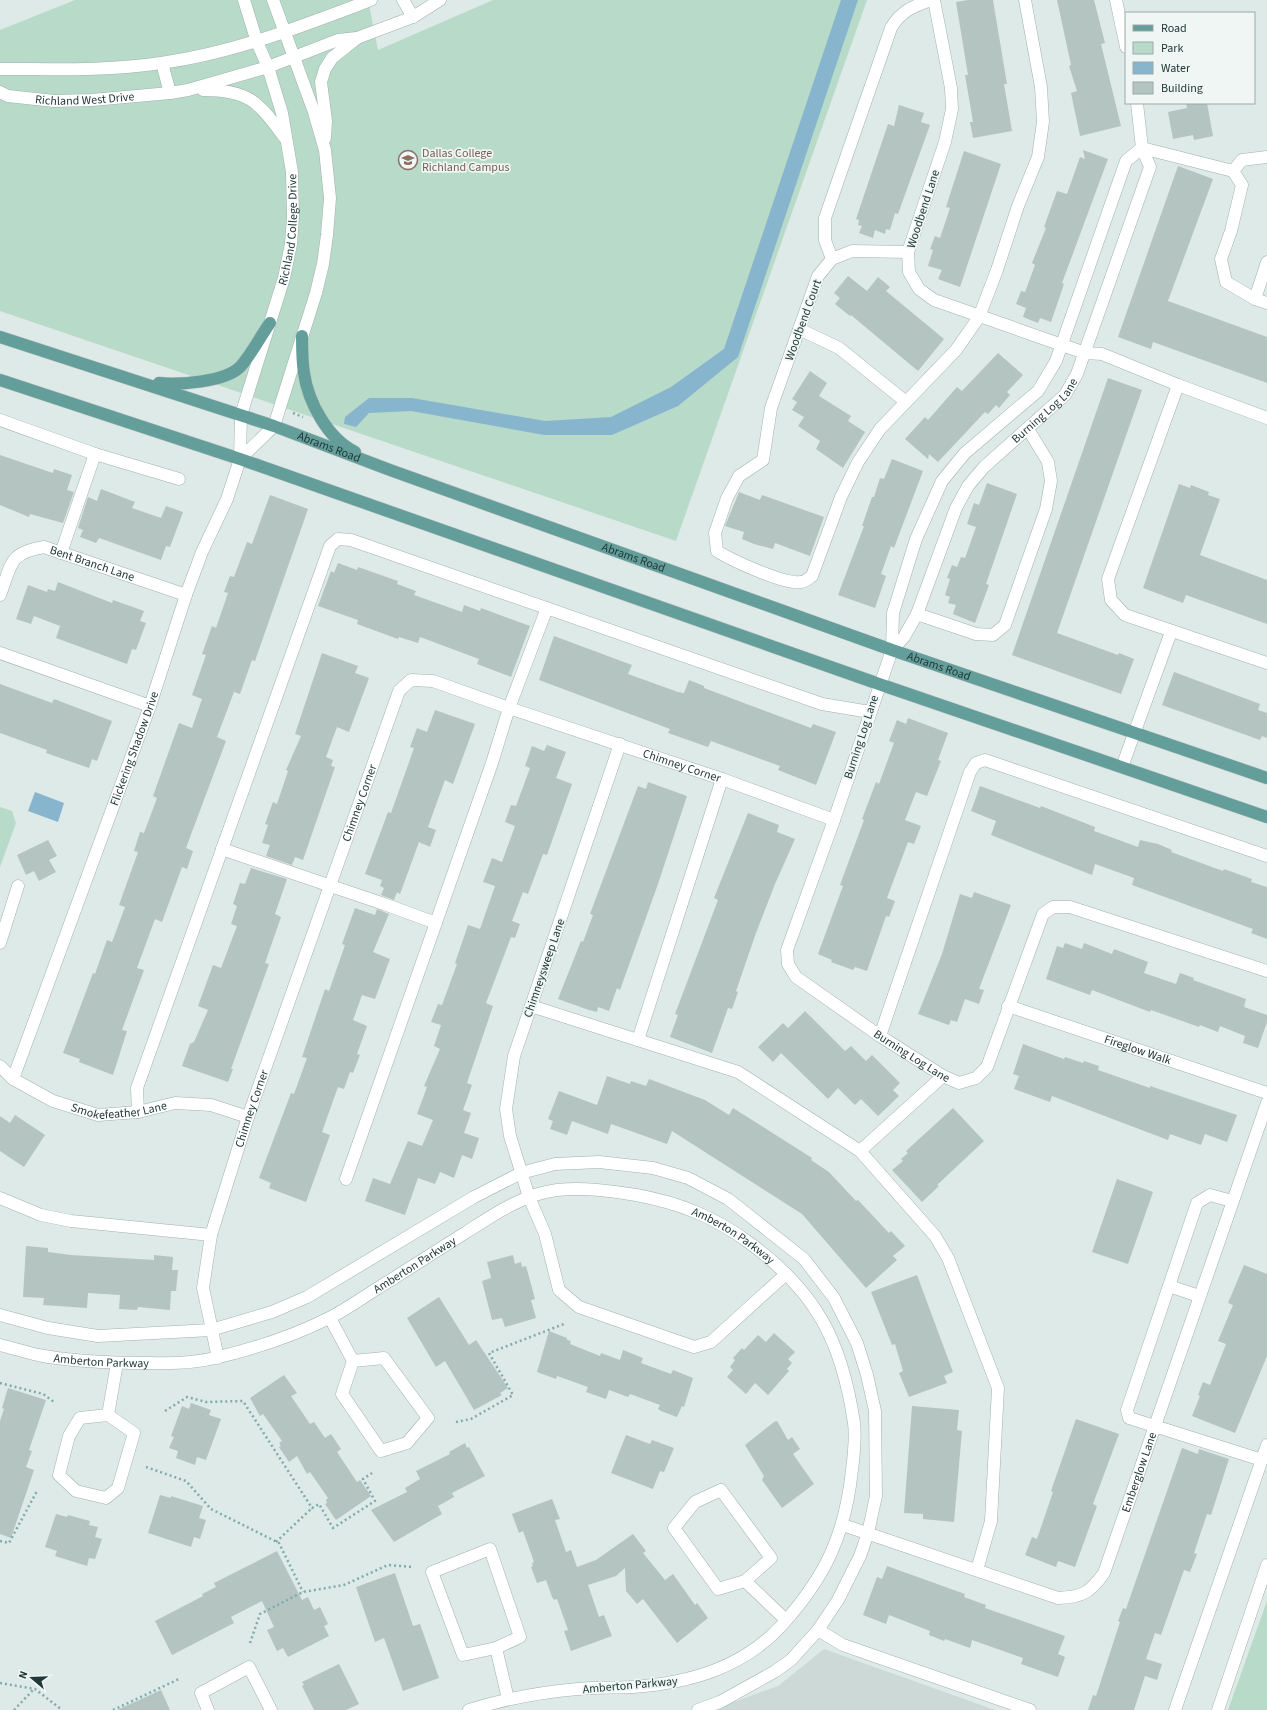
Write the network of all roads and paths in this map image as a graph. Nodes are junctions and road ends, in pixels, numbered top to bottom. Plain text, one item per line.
1 (244, 0) edge
2 (273, 0) edge
3 (371, 0) edge
4 (403, 0) edge
5 (440, 0) edge
6 (931, 0) edge
7 (934, 0) edge
8 (1025, 0) edge
9 (1116, 0) edge
10 (413, 17) junction
11 (284, 33) junction
12 (357, 38) junction
13 (257, 42) junction
14 (1125, 42) edge
15 (295, 57) junction
16 (162, 63) junction
17 (268, 67) junction
18 (0, 69) edge
19 (188, 90) junction
20 (0, 92) edge
21 (170, 93) junction
22 (1137, 104) edge
23 (288, 141) junction
24 (1142, 148) junction
25 (324, 150) junction
26 (1267, 157) edge
27 (1232, 171) junction
28 (908, 252) junction
29 (832, 259) junction
30 (1267, 262) edge
31 (1255, 299) junction
32 (1267, 303) edge
33 (979, 317) junction
34 (270, 324) junction
35 (799, 329) junction
36 (302, 336) junction
37 (0, 337) edge
38 (1061, 345) junction
39 (1085, 353) junction
40 (0, 380) edge
41 (141, 381) junction
42 (1178, 385) junction
43 (906, 402) junction
44 (292, 413) dead end
45 (241, 415) junction
46 (1267, 418) edge
47 (309, 419) dead end
48 (0, 420) edge
49 (274, 426) junction
50 (1028, 429) junction
51 (96, 454) junction
52 (240, 459) junction
53 (390, 470) junction
54 (179, 479) dead end
55 (61, 552) junction
56 (0, 595) edge
57 (186, 595) junction
58 (547, 608) junction
59 (917, 614) junction
60 (1171, 632) junction
61 (892, 650) junction
62 (0, 653) edge
63 (1267, 663) edge
64 (879, 684) junction
65 (150, 706) junction
66 (509, 708) junction
67 (870, 712) junction
68 (1134, 732) junction
69 (620, 744) junction
70 (1122, 767) junction
71 (1267, 778) edge
72 (722, 779) junction
73 (1267, 818) edge
74 (834, 820) junction
75 (222, 849) junction
76 (1267, 856) edge
77 (18, 886) dead end
78 (330, 886) junction
79 (436, 923) junction
80 (0, 943) edge
81 (1267, 971) edge
82 (531, 1006) junction
83 (1008, 1006) junction
84 (880, 1036) junction
85 (638, 1040) junction
86 (0, 1066) edge
87 (943, 1076) junction
88 (13, 1079) junction
89 (1267, 1093) edge
90 (1267, 1103) edge
91 (138, 1112) junction
92 (248, 1117) junction
93 (860, 1151) junction
94 (521, 1173) junction
95 (346, 1179) dead end
96 (529, 1197) junction
97 (0, 1198) edge
98 (1232, 1201) junction
99 (211, 1235) junction
100 (786, 1274) junction
101 (1169, 1286) junction
102 (1199, 1296) junction
103 (0, 1316) edge
104 (330, 1318) junction
105 (564, 1324) dead end
106 (211, 1330) junction
107 (0, 1344) edge
108 (218, 1358) junction
109 (353, 1361) junction
110 (116, 1363) junction
111 (0, 1383) edge
112 (54, 1402) dead end
113 (165, 1411) dead end
114 (108, 1415) junction
115 (456, 1422) dead end
116 (1155, 1426) junction
117 (1267, 1445) edge
118 (1262, 1460) junction
119 (146, 1467) dead end
120 (372, 1474) dead end
121 (37, 1491) dead end
122 (312, 1508) junction
123 (842, 1525) junction
124 (868, 1533) junction
125 (0, 1541) edge
126 (276, 1542) junction
127 (1267, 1565) edge
128 (413, 1567) dead end
129 (977, 1570) junction
130 (745, 1581) junction
131 (303, 1592) junction
132 (786, 1620) junction
133 (818, 1630) junction
134 (250, 1643) dead end
135 (496, 1648) junction
136 (179, 1679) dead end
137 (0, 1683) edge
138 (35, 1689) junction
139 (508, 1699) junction
140 (14, 1710) edge
141 (62, 1710) edge
142 (113, 1710) edge
143 (208, 1710) edge
144 (271, 1710) edge
145 (469, 1710) edge
146 (698, 1710) edge
147 (1030, 1710) edge
148 (1176, 1710) edge
149 (1218, 1710) edge

1 - 13 street, Richland College Drive
2 - 11 street
3 - 11 street
4 - 10 street
5 - 10 street
6 - 29 street
7 - 28 street, Woodbend Lane
8 - 33 street
9 - 14 street
10 - 12 street
11 - 13 street
11 - 15 street
12 - 15 street
12 - 25 street
13 - 16 street
13 - 17 street, Richland College Drive
15 - 17 street, Richland West Drive
15 - 25 street
16 - 18 street
16 - 21 street
17 - 19 street, Richland West Drive
17 - 23 street, Richland College Drive
19 - 21 street, Richland West Drive
19 - 23 street
20 - 21 street, Richland West Drive
22 - 24 street, Burning Log Lane
23 - 34 street, Richland College Drive
24 - 27 street
24 - 38 street, Burning Log Lane
24 - 39 street, Burning Log Lane
25 - 36 street
26 - 27 street
27 - 31 street
28 - 29 street, Woodbend Court
28 - 33 street, Woodbend Lane
29 - 35 street, Woodbend Court
30 - 31 street
31 - 32 street
33 - 38 street, Woodbend Lane
33 - 43 street
34 - 41 main road
34 - 45 street, Richland College Drive
35 - 43 street
35 - 43 street, Woodbend Court
36 - 49 street
36 - 53 main road
37 - 41 main road, Abrams Road
38 - 39 street, Woodbend Lane
38 - 61 street, Burning Log Lane
39 - 42 street, Woodbend Lane
39 - 50 street, Burning Log Lane
40 - 52 main road
41 - 45 main road, Abrams Road
42 - 46 street, Woodbend Lane
42 - 60 street
44 - 47 path
45 - 49 main road, Abrams Road
45 - 52 street, Flickering Shadow Drive
48 - 51 street
49 - 52 street
49 - 53 main road, Abrams Road
50 - 59 street, Burning Log Lane
50 - 59 street
51 - 54 street
51 - 55 street
52 - 57 street, Flickering Shadow Drive
52 - 64 main road
53 - 61 main road, Abrams Road
55 - 56 street, Bent Branch Lane
55 - 57 street, Bent Branch Lane
57 - 65 street, Flickering Shadow Drive
58 - 66 street
58 - 67 street
58 - 75 street
59 - 61 street, Burning Log Lane
60 - 63 street
60 - 68 street
61 - 64 street, Burning Log Lane
61 - 68 main road, Abrams Road
62 - 65 street
64 - 67 street, Burning Log Lane
64 - 70 main road
65 - 88 street, Flickering Shadow Drive
66 - 69 street, Chimney Corner
66 - 78 street, Chimney Corner
66 - 79 street
67 - 74 street, Burning Log Lane
68 - 70 street
68 - 71 main road, Abrams Road
69 - 72 street, Chimney Corner
69 - 82 street, Chimneysweep Lane
70 - 73 main road
72 - 74 street, Chimney Corner
72 - 85 street
74 - 84 street, Burning Log Lane
75 - 78 street
75 - 91 street
76 - 84 street
77 - 80 street
78 - 79 street
78 - 92 street, Chimney Corner
79 - 95 street
81 - 83 street, Burning Log Lane
82 - 85 street
82 - 94 street, Chimneysweep Lane
83 - 87 street, Burning Log Lane
83 - 89 street, Fireglow Walk
84 - 87 street, Burning Log Lane
85 - 93 street
86 - 88 street, Smokefeather Lane
87 - 93 street
88 - 91 street, Smokefeather Lane
90 - 98 street, Emberglow Lane
91 - 92 street, Smokefeather Lane
92 - 99 street, Chimney Corner
93 - 129 street
94 - 96 street, Chimneysweep Lane
94 - 106 street, Amberton Parkway
94 - 124 street, Amberton Parkway
96 - 100 street, Amberton Parkway
96 - 100 street, Chimneysweep Lane
96 - 104 street, Amberton Parkway
97 - 99 street
98 - 101 street
98 - 102 street, Emberglow Lane
99 - 106 street, Chimney Corner
100 - 123 street, Amberton Parkway
101 - 102 street
101 - 116 street
102 - 116 street, Emberglow Lane
103 - 106 street, Amberton Parkway
104 - 108 street, Amberton Parkway
104 - 109 street
105 - 115 path
106 - 108 street, Chimney Corner
107 - 110 street, Amberton Parkway
108 - 110 street, Amberton Parkway
109 - 109 street
110 - 114 street
111 - 112 path
113 - 122 path
114 - 114 street
116 - 118 street
116 - 129 street, Emberglow Lane
117 - 118 street
118 - 148 street
119 - 126 path
120 - 122 path
121 - 125 path
122 - 126 path
123 - 124 street, Emberglow Lane
123 - 132 street, Amberton Parkway
124 - 129 street, Emberglow Lane
124 - 133 street, Amberton Parkway
126 - 131 path
127 - 149 street
128 - 131 path
130 - 130 street
130 - 132 street
131 - 134 path
132 - 139 street, Amberton Parkway
133 - 146 street, Amberton Parkway
133 - 147 street
135 - 135 street
135 - 139 street
136 - 142 path
137 - 138 path
138 - 140 path
138 - 141 path
139 - 145 street, Amberton Parkway
143 - 144 street

